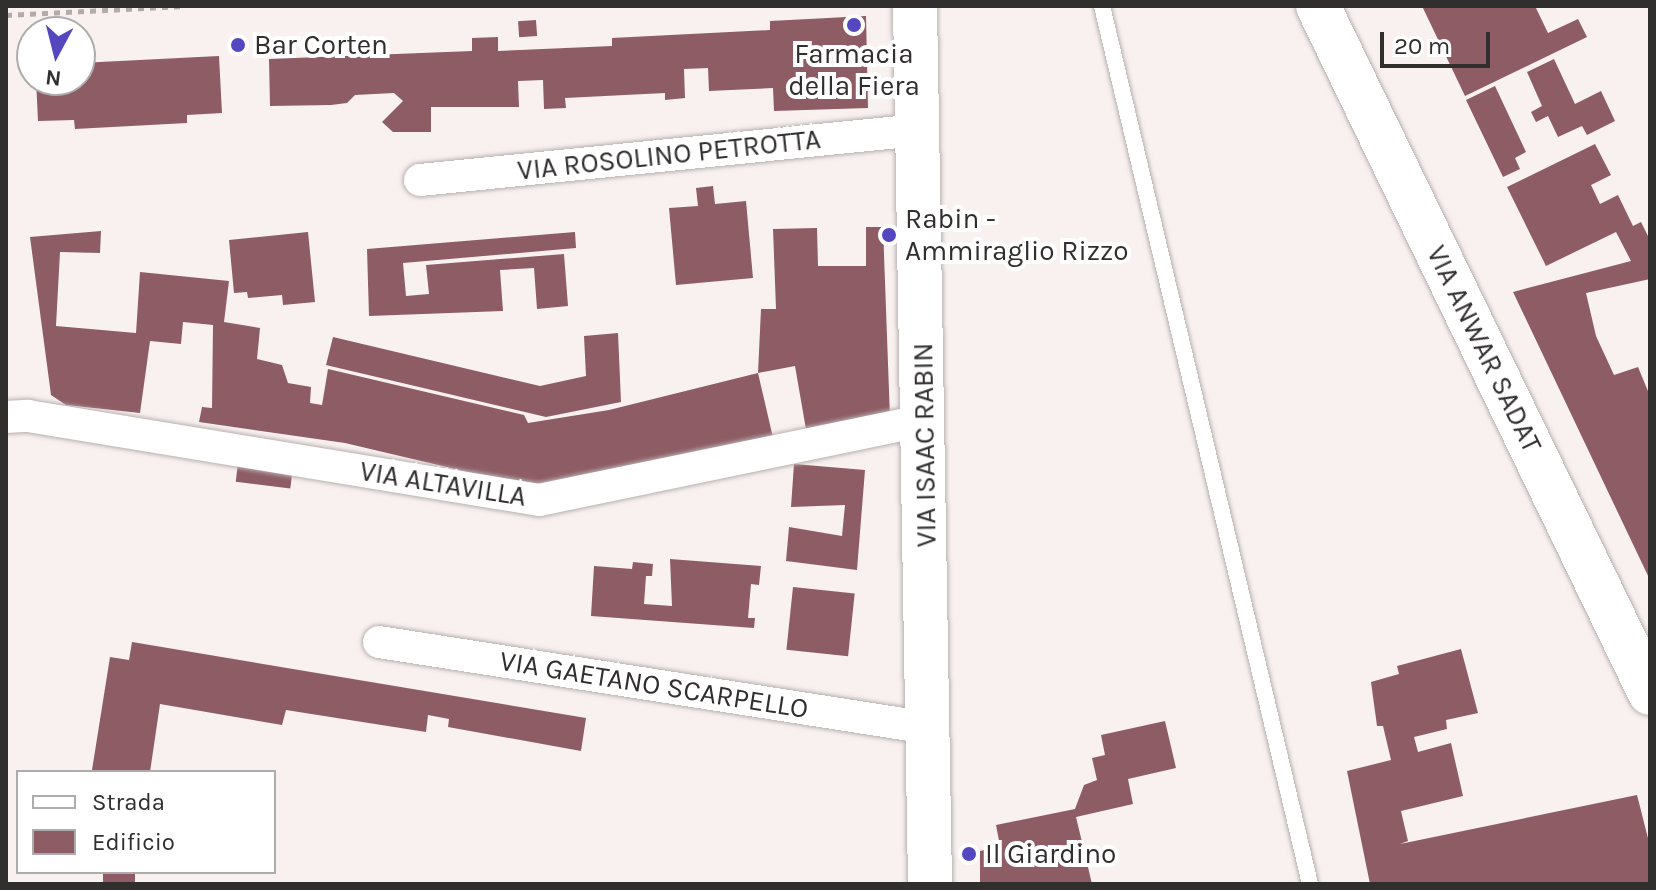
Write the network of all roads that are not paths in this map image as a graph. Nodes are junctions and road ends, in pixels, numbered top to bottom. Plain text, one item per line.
1 (915, 6) edge
2 (1102, 6) edge
3 (1318, 6) edge
4 (918, 130) junction
5 (420, 180) dead end
6 (6, 417) edge
7 (925, 420) junction
8 (379, 642) dead end
9 (1650, 693) edge
10 (929, 728) junction
11 (930, 884) edge
12 (1310, 884) edge

1 - 4 street, VIA ISAAC RABIN
2 - 12 lane
3 - 9 street, VIA ANWAR SADAT
4 - 5 street, VIA ROSOLINO PETROTTA
4 - 7 street, VIA ISAAC RABIN
6 - 7 street, VIA ALTAVILLA
7 - 10 street, VIA ISAAC RABIN
8 - 10 street, VIA GAETANO SCARPELLO
10 - 11 street, VIA ISAAC RABIN

